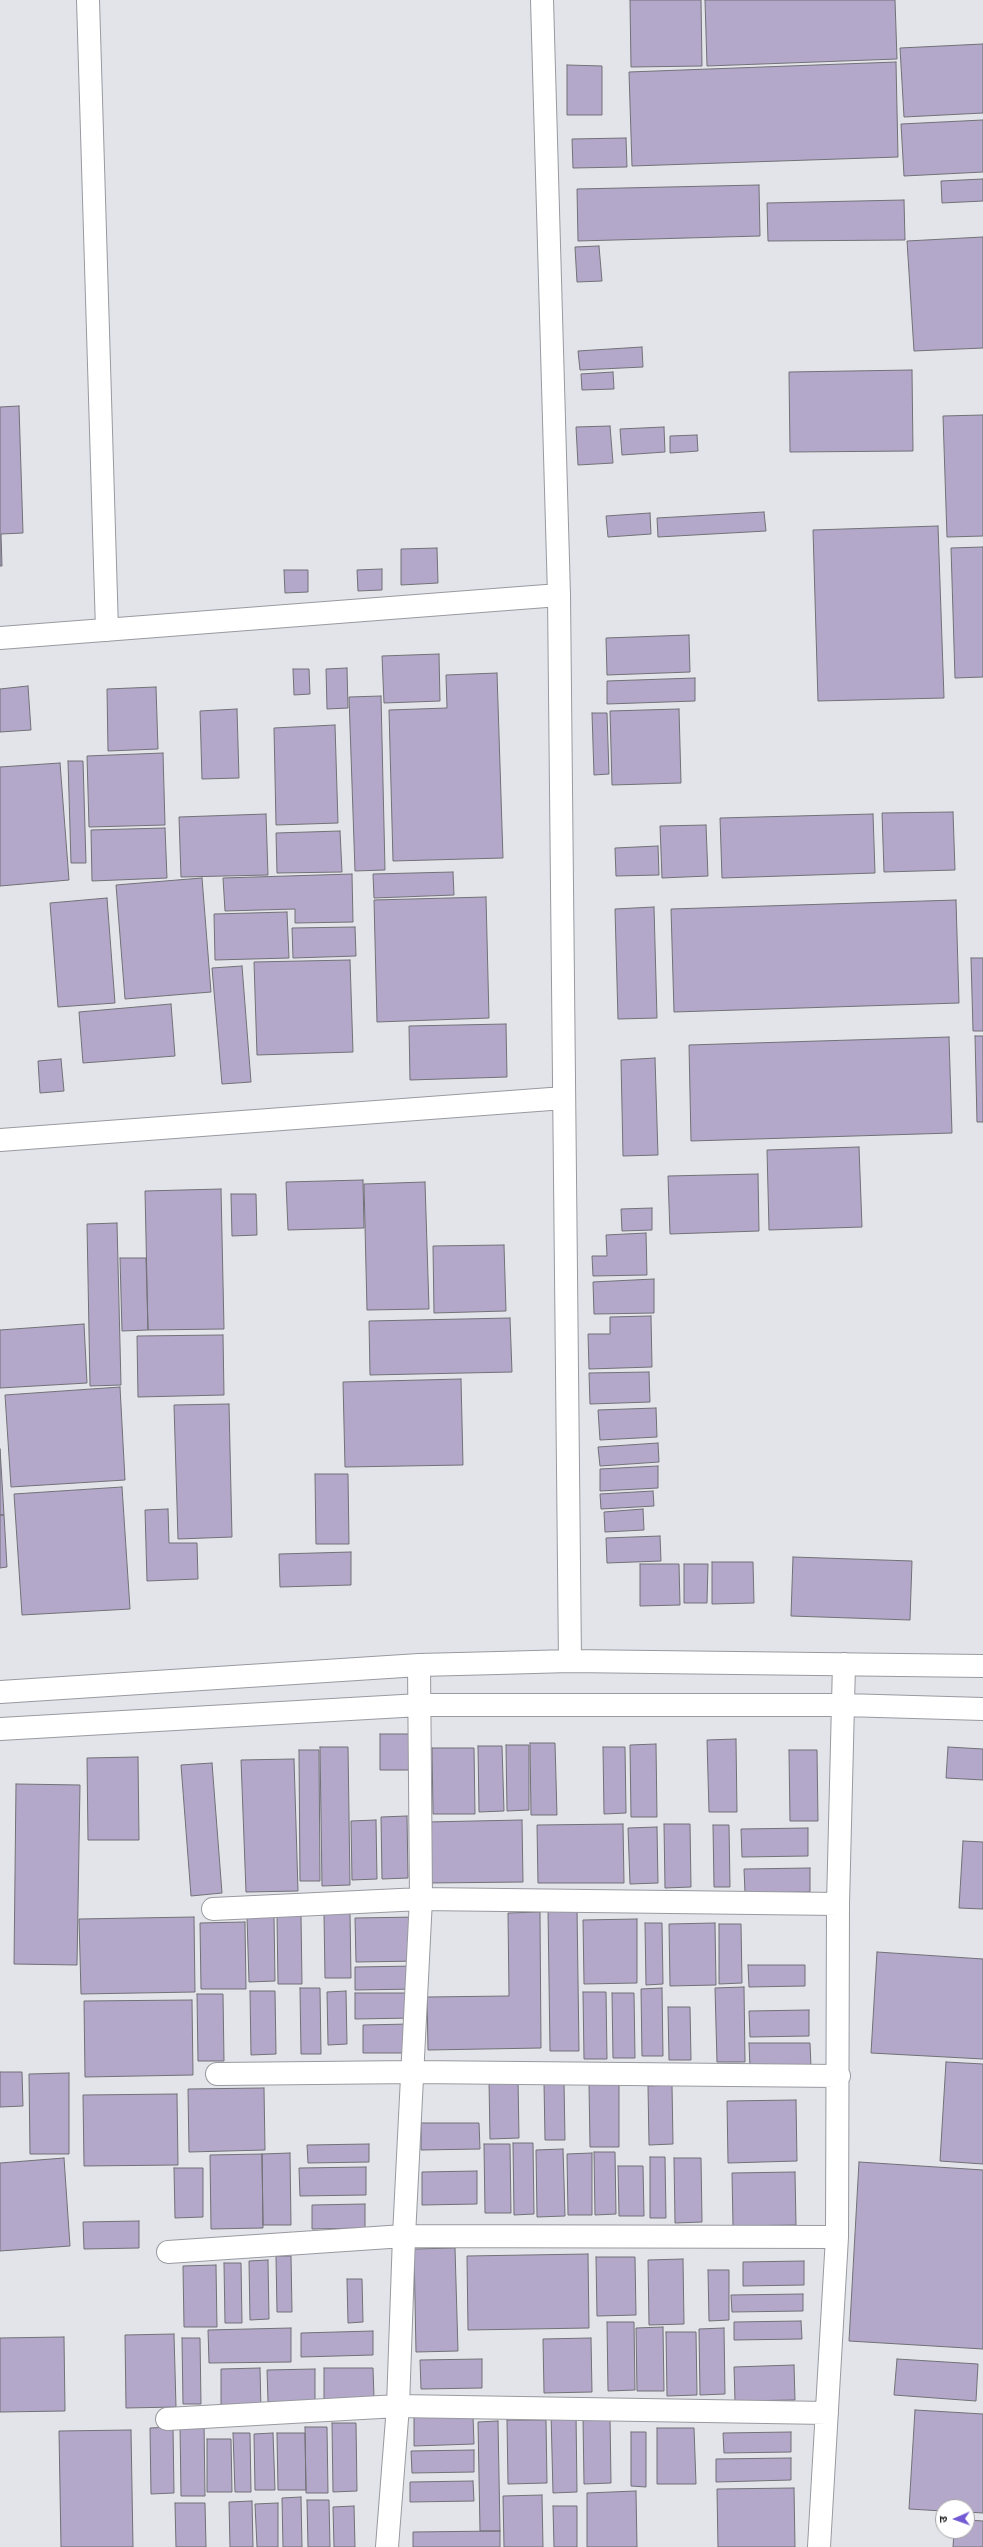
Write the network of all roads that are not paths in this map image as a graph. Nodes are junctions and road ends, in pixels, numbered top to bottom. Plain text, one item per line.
1 (88, 0) edge
2 (542, 0) edge
3 (559, 595) junction
4 (107, 630) junction
5 (0, 638) edge
6 (564, 1098) junction
7 (0, 1140) edge
8 (570, 1661) junction
9 (844, 1664) junction
10 (419, 1665) junction
11 (983, 1666) edge
12 (0, 1692) edge
13 (420, 1705) junction
14 (844, 1705) junction
15 (983, 1709) edge
16 (0, 1729) edge
17 (421, 1899) junction
18 (838, 1904) junction
19 (213, 1908) dead end
20 (414, 2072) junction
21 (217, 2074) dead end
22 (839, 2076) junction
23 (404, 2236) junction
24 (837, 2236) junction
25 (168, 2252) dead end
26 (398, 2406) junction
27 (827, 2413) junction
28 (167, 2419) dead end
29 (387, 2547) edge
30 (819, 2547) edge

1 - 4 street
2 - 3 street
3 - 4 street
3 - 6 street
4 - 5 street
6 - 7 street
6 - 8 street
8 - 9 street
8 - 10 street
9 - 11 street
9 - 14 street
10 - 12 street
10 - 13 street
13 - 14 street
13 - 16 street
13 - 17 street
14 - 15 street
14 - 18 street
17 - 18 street
17 - 19 street
17 - 20 street
18 - 22 street
20 - 21 street
20 - 22 street
20 - 23 street
22 - 24 street
23 - 24 street
23 - 25 street
23 - 26 street
24 - 27 street
26 - 27 street
26 - 28 street
26 - 29 street
27 - 30 street

